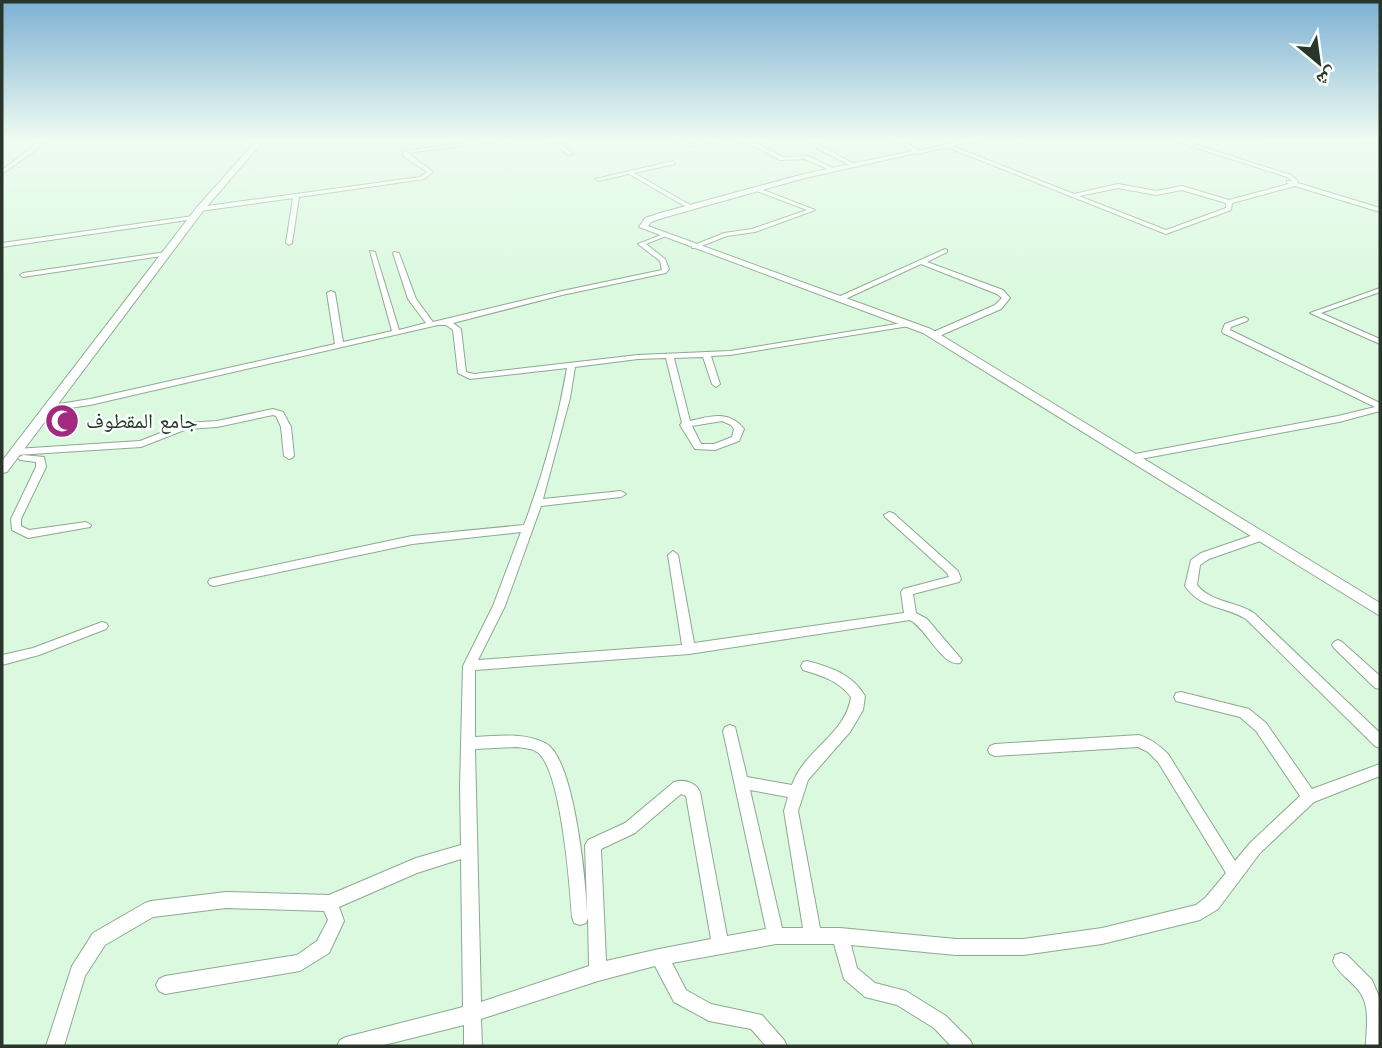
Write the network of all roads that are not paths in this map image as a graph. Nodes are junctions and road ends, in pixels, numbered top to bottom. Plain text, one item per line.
1 (219, 188) edge
2 (355, 188) edge
3 (657, 188) edge
4 (760, 188) edge
5 (1057, 188) edge
6 (1109, 188) edge
7 (1128, 188) edge
8 (1281, 188) edge
9 (1308, 188) edge
10 (756, 189) junction
11 (1075, 195) junction
12 (296, 197) junction
13 (1229, 202) junction
14 (690, 207) junction
15 (1380, 210) edge
16 (196, 214) junction
17 (663, 236) junction
18 (289, 243) dead end
19 (2, 245) edge
20 (694, 247) junction
21 (945, 251) dead end
22 (372, 252) dead end
23 (396, 253) dead end
24 (166, 254) junction
25 (922, 262) junction
26 (23, 275) dead end
27 (1380, 290) edge
28 (331, 293) dead end
29 (840, 298) junction
30 (1244, 319) dead end
31 (443, 323) junction
32 (909, 324) junction
33 (431, 325) junction
34 (396, 332) junction
35 (934, 335) junction
36 (1380, 342) edge
37 (339, 345) junction
38 (706, 354) junction
39 (669, 356) junction
40 (571, 367) junction
41 (716, 384) dead end
42 (1380, 407) edge
43 (50, 408) junction
44 (685, 425) junction
45 (13, 456) junction
46 (289, 456) dead end
47 (1135, 457) junction
48 (2, 469) edge
49 (621, 494) dead end
50 (537, 503) junction
51 (889, 515) dead end
52 (86, 525) dead end
53 (528, 528) junction
54 (1262, 536) junction
55 (673, 555) dead end
56 (214, 582) dead end
57 (1380, 610) edge
58 (910, 615) junction
59 (102, 626) dead end
60 (1338, 645) dead end
61 (688, 649) junction
62 (2, 660) edge
63 (956, 660) dead end
64 (469, 666) junction
65 (807, 666) dead end
66 (1380, 684) edge
67 (1181, 697) dead end
68 (730, 731) dead end
69 (1380, 742) edge
70 (468, 743) junction
71 (995, 750) dead end
72 (1380, 770) edge
73 (742, 782) junction
74 (797, 792) junction
75 (1309, 797) junction
76 (470, 849) junction
77 (1235, 874) junction
78 (329, 902) junction
79 (580, 917) dead end
80 (813, 935) junction
81 (776, 936) junction
82 (840, 936) junction
83 (720, 945) junction
84 (659, 957) junction
85 (1340, 961) dead end
86 (598, 972) junction
87 (165, 985) dead end
88 (471, 1014) junction
89 (55, 1046) edge
90 (346, 1046) edge
91 (473, 1046) edge
92 (778, 1046) edge
93 (964, 1046) edge
94 (1375, 1046) edge

1 - 16 street
2 - 12 street
3 - 14 street
4 - 10 street
5 - 11 street
6 - 11 street
7 - 13 street
8 - 13 street
9 - 15 street
10 - 14 street
10 - 20 street
11 - 13 street
12 - 16 street
12 - 18 street
14 - 17 street
16 - 19 street
16 - 24 street
17 - 20 street
17 - 31 street
20 - 29 street
21 - 25 street
22 - 34 street
23 - 33 street
24 - 26 street
24 - 43 street
25 - 29 street
25 - 35 street
27 - 36 street
28 - 37 street
29 - 32 street
30 - 42 street
31 - 33 street
31 - 40 street
32 - 35 street
32 - 38 street
33 - 34 street
34 - 37 street
35 - 47 street
37 - 43 street
38 - 39 street
38 - 41 street
39 - 40 street
39 - 44 street
40 - 50 street
42 - 47 street
43 - 45 street
44 - 44 street
45 - 46 street
45 - 48 street
45 - 52 street
47 - 54 street
49 - 50 street
50 - 53 street
51 - 58 street
53 - 56 street
53 - 64 street
54 - 57 street
54 - 69 street
55 - 61 street
58 - 61 street
58 - 63 street
59 - 62 street
60 - 66 street
61 - 64 street
64 - 70 street
65 - 74 street
67 - 75 street
68 - 73 street
70 - 76 street
70 - 79 street
71 - 77 street
72 - 75 street
73 - 74 street
73 - 81 street
74 - 80 street
75 - 77 street
76 - 78 street
76 - 88 street
77 - 82 street
78 - 87 street
78 - 89 street
80 - 81 street
80 - 82 street
81 - 83 street
82 - 93 street
83 - 84 street
83 - 86 street
84 - 86 street
84 - 92 street
85 - 94 street
86 - 88 street
88 - 90 street
88 - 91 street

